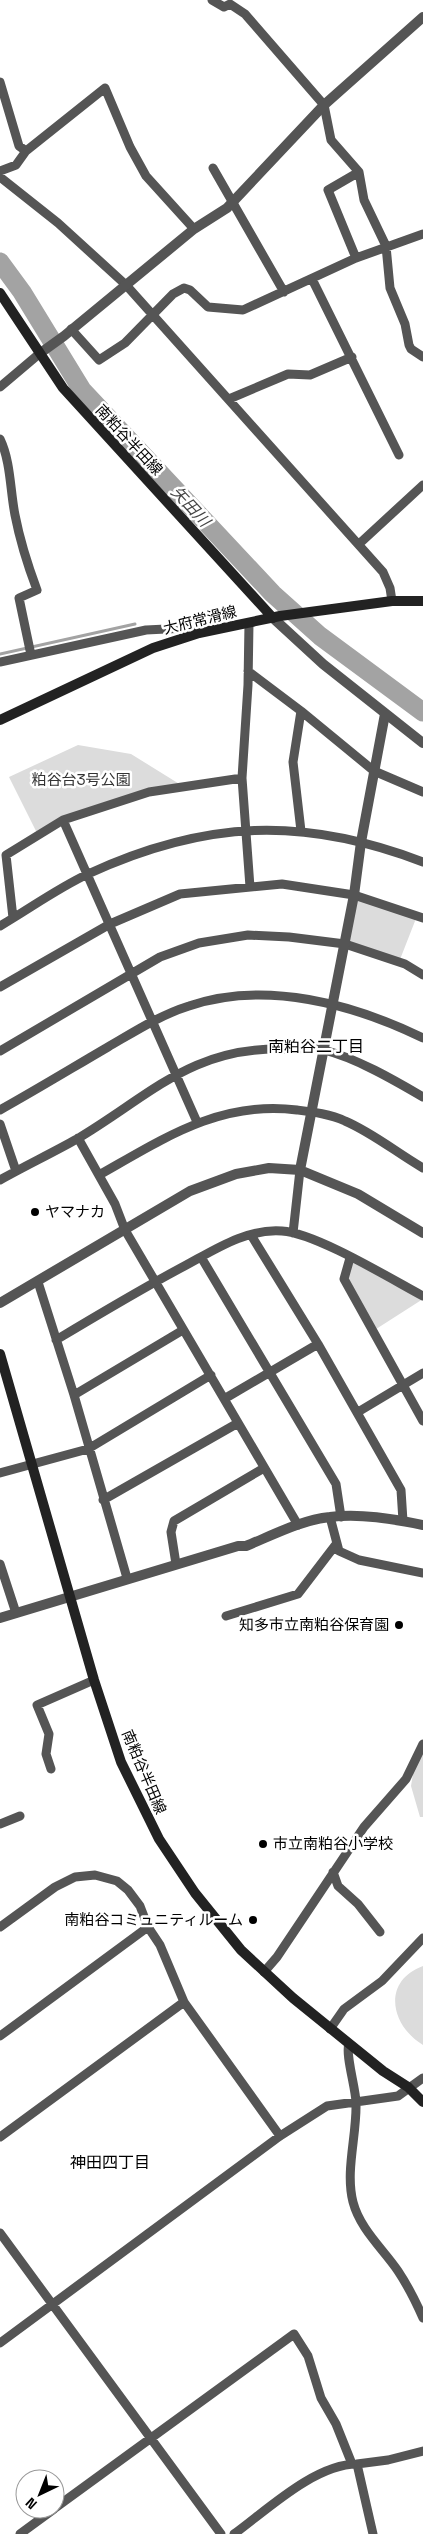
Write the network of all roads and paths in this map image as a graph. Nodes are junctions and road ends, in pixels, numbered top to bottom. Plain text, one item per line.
1 (212, 0) edge
2 (423, 17) edge
3 (0, 82) edge
4 (324, 105) junction
5 (26, 150) junction
6 (213, 168) dead end
7 (0, 171) edge
8 (359, 172) junction
9 (0, 177) edge
10 (233, 202) junction
11 (194, 229) junction
12 (423, 234) edge
13 (386, 246) junction
14 (356, 258) junction
15 (312, 279) junction
16 (126, 284) junction
17 (284, 292) junction
18 (0, 293) edge
19 (153, 314) junction
20 (67, 333) junction
21 (41, 353) junction
22 (352, 356) junction
23 (423, 357) edge
24 (0, 387) edge
25 (229, 399) junction
26 (0, 438) edge
27 (399, 455) dead end
28 (423, 485) edge
29 (359, 544) junction
30 (392, 601) junction
31 (423, 601) edge
32 (277, 617) junction
33 (249, 623) junction
34 (146, 630) junction
35 (199, 633) junction
36 (153, 648) junction
37 (31, 654) junction
38 (0, 662) edge
39 (248, 671) junction
40 (301, 711) junction
41 (385, 714) junction
42 (0, 720) edge
43 (423, 743) edge
44 (374, 771) junction
45 (242, 778) junction
46 (423, 792) edge
47 (63, 820) junction
48 (245, 829) junction
49 (300, 831) junction
50 (361, 842) junction
51 (423, 862) edge
52 (87, 875) junction
53 (250, 887) junction
54 (354, 895) junction
55 (13, 918) junction
56 (423, 918) edge
57 (110, 924) junction
58 (0, 926) edge
59 (345, 944) junction
60 (132, 973) junction
61 (423, 975) edge
62 (0, 987) edge
63 (332, 1006) junction
64 (153, 1021) junction
65 (423, 1038) edge
66 (323, 1050) junction
67 (0, 1051) edge
68 (177, 1074) junction
69 (423, 1098) edge
70 (0, 1110) edge
71 (312, 1112) junction
72 (197, 1122) junction
73 (0, 1124) edge
74 (78, 1138) junction
75 (423, 1168) edge
76 (300, 1170) junction
77 (16, 1171) junction
78 (99, 1175) junction
79 (0, 1180) edge
80 (125, 1230) junction
81 (293, 1233) junction
82 (423, 1233) edge
83 (251, 1235) junction
84 (201, 1257) junction
85 (350, 1258) junction
86 (38, 1282) junction
87 (155, 1282) junction
88 (423, 1296) edge
89 (0, 1303) edge
90 (183, 1330) junction
91 (56, 1340) junction
92 (318, 1344) junction
93 (0, 1354) edge
94 (269, 1373) junction
95 (423, 1373) edge
96 (211, 1375) junction
97 (402, 1386) junction
98 (74, 1395) junction
99 (224, 1399) junction
100 (358, 1412) junction
101 (423, 1421) edge
102 (238, 1423) junction
103 (88, 1449) junction
104 (31, 1464) junction
105 (264, 1468) junction
106 (0, 1473) edge
107 (103, 1500) junction
108 (330, 1517) junction
109 (340, 1517) junction
110 (403, 1521) junction
111 (298, 1524) junction
112 (423, 1524) edge
113 (336, 1543) junction
114 (0, 1564) edge
115 (176, 1564) junction
116 (423, 1573) edge
117 (127, 1578) junction
118 (70, 1596) junction
119 (16, 1613) junction
120 (226, 1616) dead end
121 (0, 1618) edge
122 (94, 1680) junction
123 (423, 1744) edge
124 (51, 1770) dead end
125 (20, 1816) dead end
126 (0, 1824) edge
127 (333, 1872) junction
128 (0, 1927) edge
129 (148, 1927) junction
130 (380, 1932) dead end
131 (423, 1938) edge
132 (264, 1972) junction
133 (184, 2002) junction
134 (330, 2029) junction
135 (0, 2036) edge
136 (349, 2044) junction
137 (423, 2078) edge
138 (408, 2087) junction
139 (423, 2102) edge
140 (356, 2103) junction
141 (280, 2136) junction
142 (0, 2137) edge
143 (0, 2232) edge
144 (52, 2304) junction
145 (423, 2318) edge
146 (0, 2343) edge
147 (150, 2439) junction
148 (423, 2451) edge
149 (354, 2464) junction
150 (65, 2501) edge
151 (40, 2519) edge
152 (20, 2534) edge
153 (221, 2534) edge
154 (234, 2534) edge
155 (373, 2534) edge

1 - 4 street
2 - 4 street
3 - 5 street
4 - 8 street
4 - 10 street
5 - 7 street
5 - 11 street
6 - 10 street
8 - 13 street
8 - 14 street
9 - 16 street
10 - 11 street
10 - 17 street
11 - 16 street
12 - 13 street
13 - 14 street
13 - 23 street
14 - 15 street
15 - 17 street
15 - 22 street
16 - 19 street
16 - 20 street
17 - 19 street
18 - 21 main road, 南粕谷半田線
19 - 20 street
19 - 25 street
20 - 21 street
21 - 24 street
21 - 32 main road, 南粕谷半田線
22 - 25 street
22 - 27 street
25 - 29 street
26 - 37 street
28 - 29 street
29 - 30 street
30 - 31 main road, 大府常滑線
30 - 32 main road, 大府常滑線
32 - 33 main road, 大府常滑線
32 - 41 street
33 - 35 main road, 大府常滑線
33 - 39 street
34 - 35 street
34 - 36 street
34 - 37 street
35 - 36 main road, 大府常滑線
36 - 42 main road, 大府常滑線
37 - 38 street
39 - 40 street
39 - 45 street
40 - 44 street
40 - 49 street
41 - 43 street
41 - 44 street
44 - 46 street
44 - 50 street
45 - 47 street
45 - 48 street
47 - 52 street
47 - 55 street
48 - 49 street
48 - 52 street
48 - 53 street
49 - 50 street
50 - 51 street
50 - 54 street
52 - 55 street
52 - 57 street
53 - 54 street
53 - 57 street
54 - 56 street
54 - 59 street
55 - 58 street
57 - 60 street
57 - 62 street
59 - 60 street
59 - 61 street
59 - 63 street
60 - 64 street
60 - 67 street
63 - 64 street
63 - 65 street
63 - 66 street
64 - 68 street
64 - 70 street
66 - 68 street
66 - 69 street
66 - 71 street
68 - 72 street
68 - 74 street
71 - 72 street
71 - 75 street
71 - 76 street
72 - 78 street
73 - 77 street
74 - 77 street
74 - 78 street
76 - 80 street
76 - 81 street
76 - 82 street
77 - 79 street
78 - 80 street
80 - 86 street
80 - 87 street
81 - 83 street
81 - 85 street
83 - 84 street
83 - 92 street
84 - 87 street
84 - 94 street
85 - 88 street
85 - 97 street
86 - 89 street
86 - 91 street
87 - 90 street
87 - 91 street
90 - 96 street
90 - 98 street
91 - 98 street
92 - 94 street
92 - 100 street
93 - 104 main road, 南粕谷半田線
94 - 99 street
94 - 109 street
95 - 97 street
96 - 99 street
96 - 103 street
97 - 100 street
97 - 101 street
98 - 103 street
99 - 102 street
100 - 110 street
102 - 105 street
102 - 107 street
103 - 104 street
103 - 107 street
104 - 106 street
104 - 118 main road, 南粕谷半田線
105 - 111 street
105 - 115 street
107 - 117 street
108 - 109 street
108 - 111 street
108 - 113 street
109 - 110 street
110 - 112 street
111 - 115 street
113 - 116 street
113 - 120 street
114 - 119 street
115 - 117 street
117 - 118 street
118 - 119 street
118 - 122 main road, 南粕谷半田線
119 - 121 street
122 - 124 street
122 - 132 main road, 南粕谷半田線
123 - 127 street
125 - 126 street
127 - 130 street
127 - 132 street
128 - 129 street
129 - 133 street
129 - 135 street
131 - 134 street
132 - 134 main road, 南粕谷半田線
133 - 141 street
133 - 142 street
134 - 136 main road, 南粕谷半田線
136 - 138 main road, 南粕谷半田線
136 - 140 street
137 - 138 street
138 - 139 main road, 南粕谷半田線
138 - 140 street
140 - 141 street
140 - 145 street
141 - 144 street
143 - 144 street
144 - 146 street
144 - 147 street
147 - 149 street
147 - 150 street
147 - 153 street
148 - 149 street
149 - 154 street
149 - 155 street
151 - 152 street

